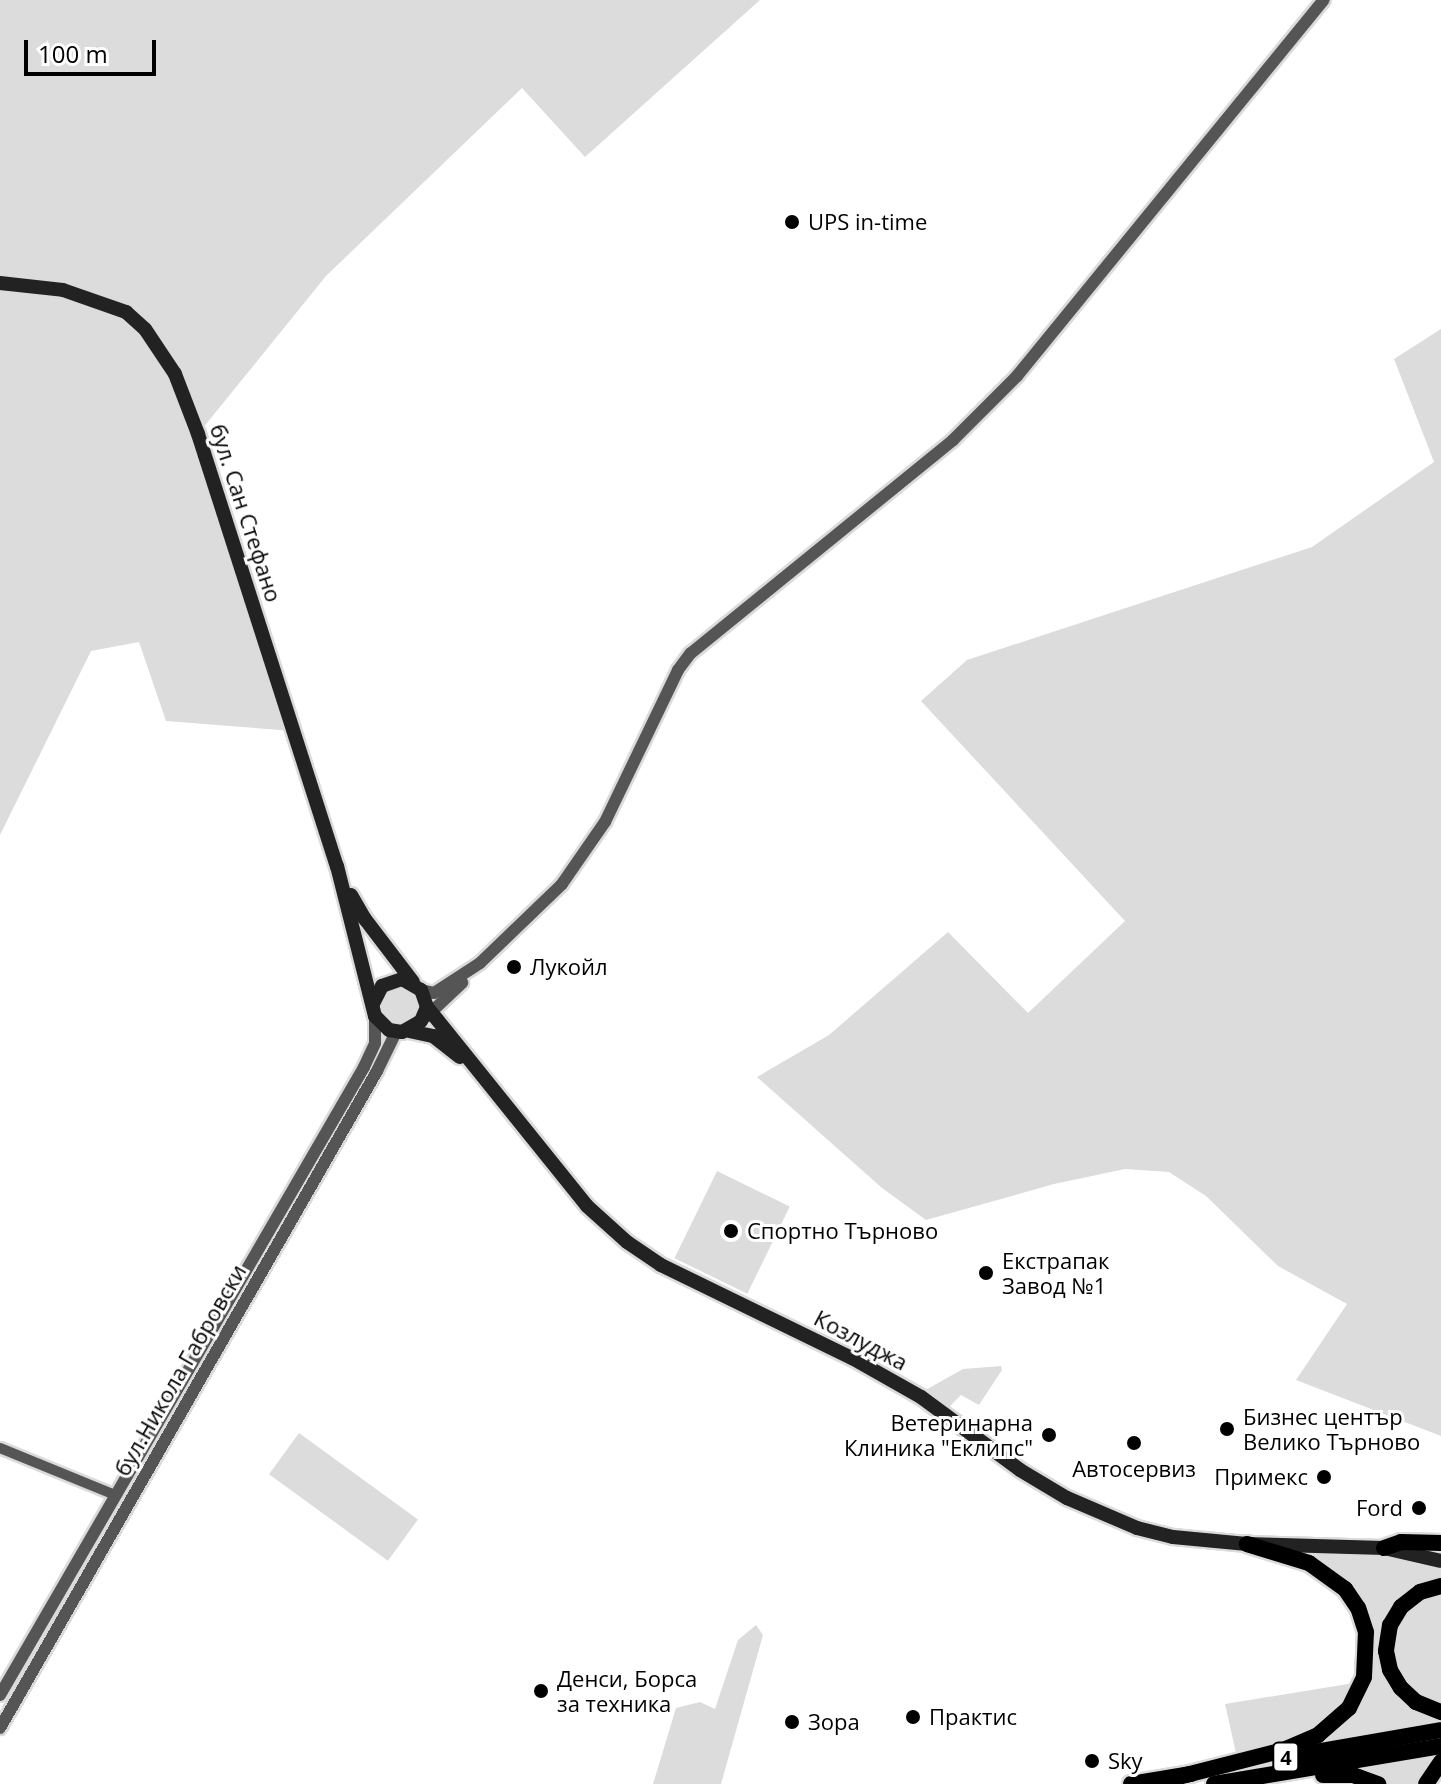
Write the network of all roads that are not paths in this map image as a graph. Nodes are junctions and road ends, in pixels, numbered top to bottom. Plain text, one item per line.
1 (1324, 0) edge
2 (0, 283) edge
3 (337, 866) junction
4 (480, 963) junction
5 (418, 987) junction
6 (374, 1010) junction
7 (426, 1014) junction
8 (402, 1032) junction
9 (500, 1098) junction
10 (0, 1448) edge
11 (115, 1495) junction
12 (1247, 1544) junction
13 (1384, 1548) joint
14 (1440, 1552) edge
15 (1441, 1586) edge
16 (0, 1695) edge
17 (1441, 1712) edge
18 (0, 1728) edge
19 (1441, 1730) edge
20 (1441, 1746) edge
21 (1441, 1762) edge
22 (1182, 1776) junction
23 (1131, 1784) edge
24 (1214, 1784) edge
25 (1234, 1784) edge
26 (1378, 1784) edge
27 (1426, 1784) edge

1 - 4 street
2 - 3 main road, бул. Сан Стефано
3 - 5 main road, бул. Сан Стефано
3 - 6 main road, бул. Сан Стефано
4 - 5 street
4 - 7 street
5 - 6 main road
5 - 7 main road
6 - 8 main road
6 - 11 street, бул.Никола Габровски
7 - 8 main road
7 - 9 main road, Козлуджа
8 - 9 main road, Козлуджа
8 - 18 street, бул.Никола Габровски
9 - 12 main road, Козлуджа
10 - 11 street
11 - 16 street, бул.Никола Габровски
12 - 13 main road, Козлуджа
12 - 22 main road
13 - 14 main road
15 - 17 main road
19 - 22 main road, 4
20 - 24 main road, 4
21 - 27 main road
22 - 23 main road, 4
25 - 26 main road

